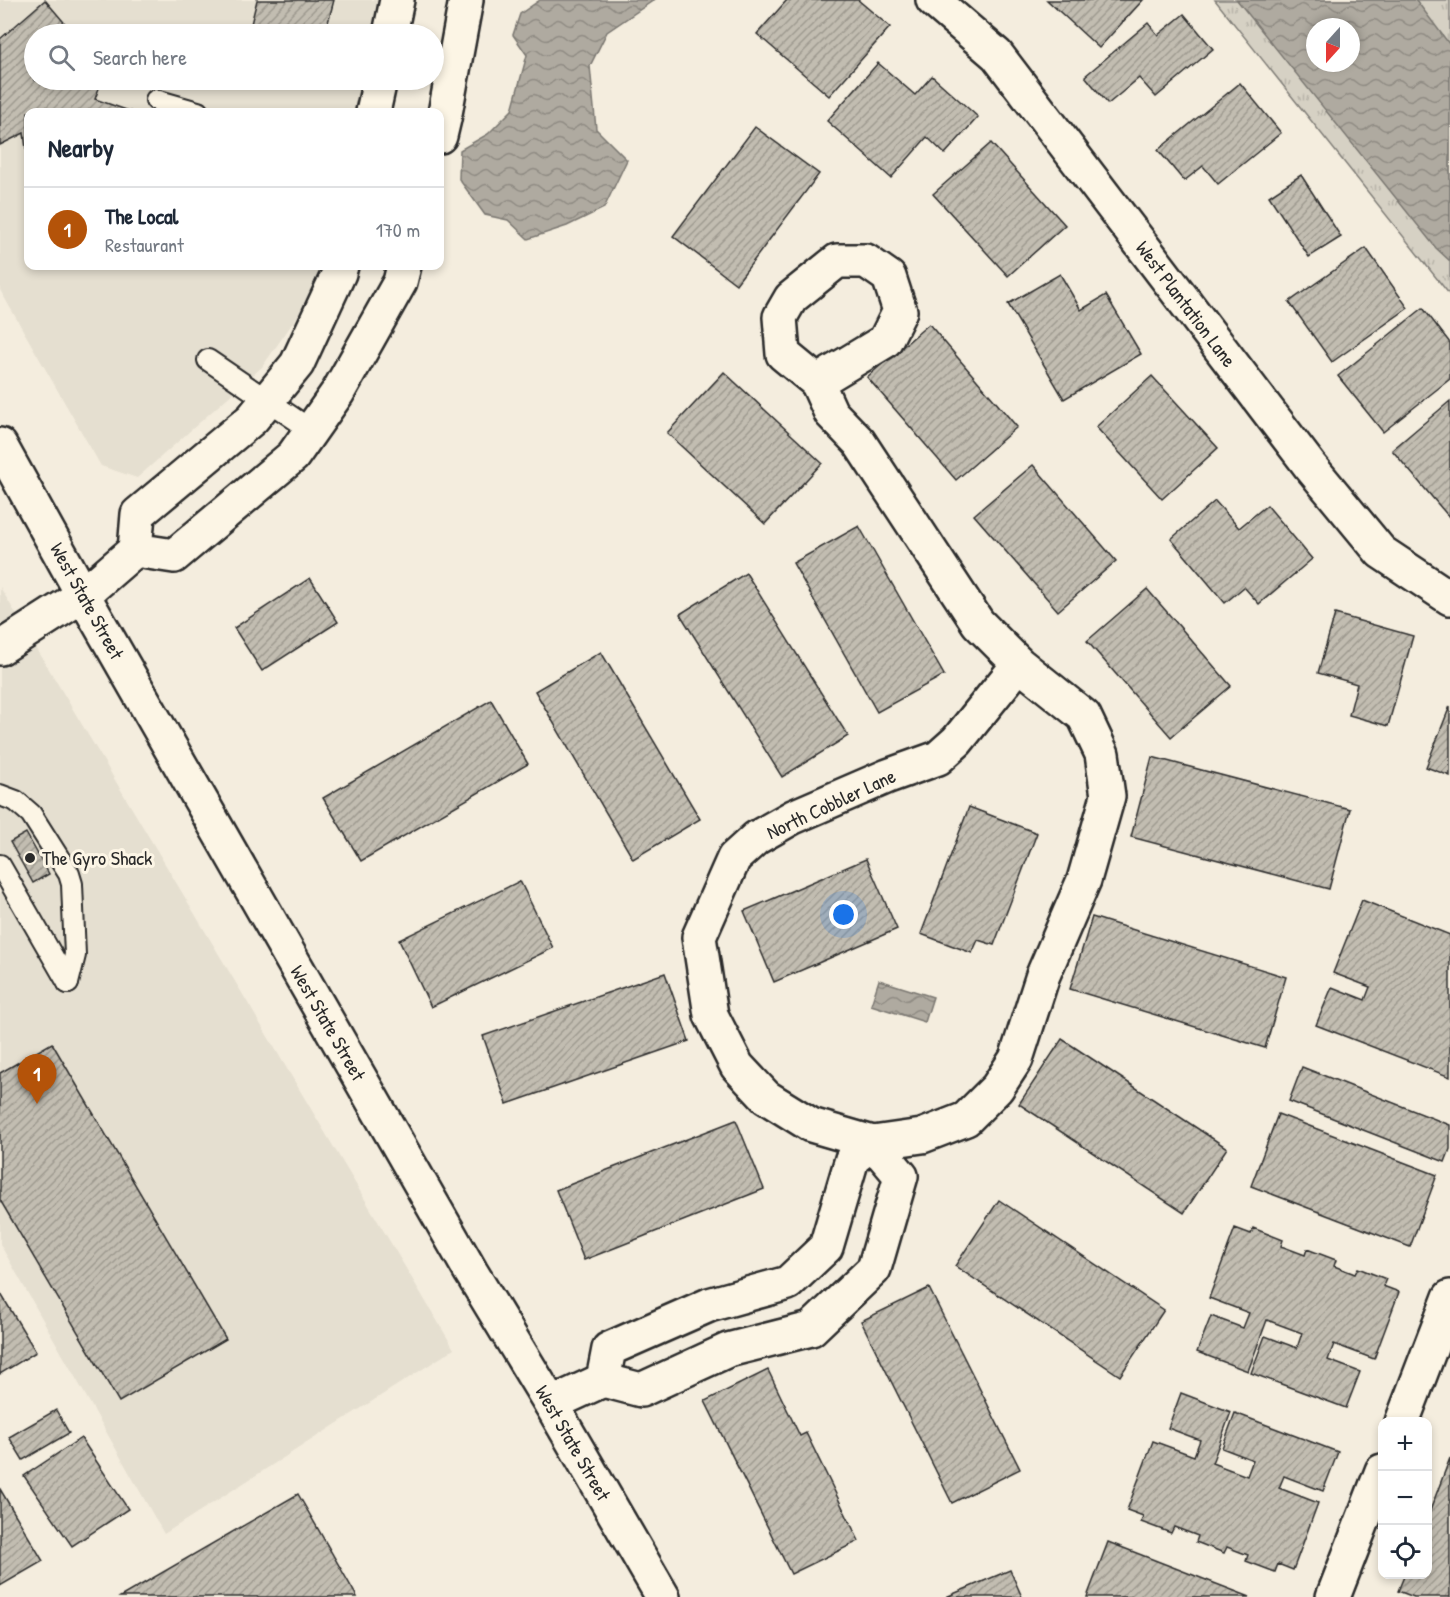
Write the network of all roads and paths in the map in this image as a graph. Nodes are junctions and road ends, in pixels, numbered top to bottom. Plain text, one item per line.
1 (397, 0) edge
2 (466, 0) edge
3 (933, 0) edge
4 (392, 24) edge
5 (378, 90) edge
6 (156, 99) dead end
7 (185, 108) edge
8 (374, 108) edge
9 (444, 119) edge
10 (340, 270) edge
11 (403, 270) edge
12 (208, 360) dead end
13 (817, 382) dead end
14 (267, 400) junction
15 (311, 430) junction
16 (0, 446) edge
17 (135, 550) junction
18 (83, 595) junction
19 (1450, 598) edge
20 (0, 648) edge
21 (1019, 663) junction
22 (0, 795) edge
23 (0, 865) edge
24 (873, 1143) junction
25 (1450, 1297) edge
26 (603, 1380) junction
27 (550, 1404) junction
28 (1404, 1417) edge
29 (1378, 1484) edge
30 (663, 1597) edge
31 (1333, 1597) edge

1 - 4 street
2 - 9 street
3 - 19 street, West Plantation Lane
5 - 8 street
6 - 7 lane
10 - 14 street
11 - 15 street
12 - 14 lane
13 - 21 street, North Cobbler Lane
14 - 15 lane
14 - 17 street
15 - 17 street
16 - 18 street, West State Street
17 - 18 street
18 - 20 street
18 - 27 street, West State Street
21 - 24 street, North Cobbler Lane
21 - 24 street, North Cobbler Lane
22 - 23 lane
24 - 26 street
24 - 26 street
25 - 28 street
26 - 27 street
27 - 30 street, West State Street
29 - 31 street

